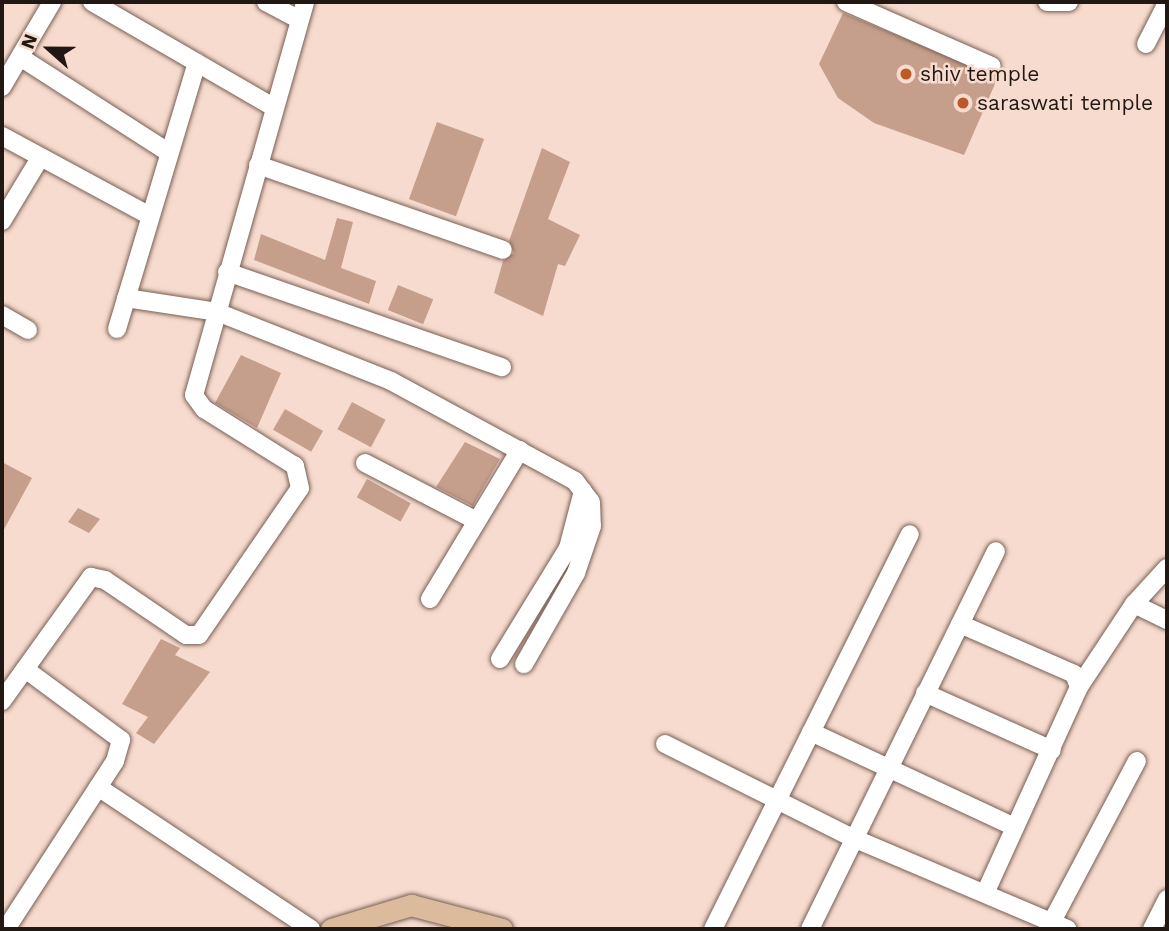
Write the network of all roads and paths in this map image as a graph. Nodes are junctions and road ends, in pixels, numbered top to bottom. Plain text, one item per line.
1 (52, 2) edge
2 (92, 2) edge
3 (266, 2) edge
4 (305, 2) edge
5 (846, 2) edge
6 (1046, 2) edge
7 (1069, 2) edge
8 (1167, 3) edge
9 (112, 7) edge
10 (300, 20) junction
11 (1146, 44) dead end
12 (20, 57) junction
13 (197, 63) junction
14 (992, 66) dead end
15 (2, 87) edge
16 (273, 107) junction
17 (2, 136) edge
18 (168, 152) junction
19 (40, 158) junction
20 (258, 165) junction
21 (148, 215) junction
22 (2, 221) edge
23 (503, 250) dead end
24 (227, 272) junction
25 (126, 298) junction
26 (217, 312) junction
27 (2, 315) edge
28 (28, 330) dead end
29 (117, 330) dead end
30 (502, 367) dead end
31 (520, 450) junction
32 (365, 463) dead end
33 (583, 491) junction
34 (477, 522) junction
35 (909, 534) dead end
36 (996, 551) dead end
37 (1167, 568) edge
38 (430, 599) dead end
39 (1134, 604) junction
40 (1167, 620) edge
41 (960, 624) junction
42 (500, 659) dead end
43 (524, 664) dead end
44 (25, 669) junction
45 (1079, 687) junction
46 (925, 693) junction
47 (3, 695) edge
48 (811, 732) junction
49 (665, 744) dead end
50 (1052, 750) junction
51 (1137, 761) dead end
52 (889, 771) junction
53 (98, 787) junction
54 (777, 802) junction
55 (1015, 827) junction
56 (853, 838) junction
57 (985, 893) junction
58 (1167, 899) edge
59 (812, 925) edge
60 (1056, 927) edge
61 (6, 929) edge
62 (311, 929) edge
63 (331, 929) edge
64 (502, 929) edge
65 (713, 929) edge
66 (831, 929) edge
67 (1153, 929) edge

1 - 12 street
2 - 9 street
3 - 10 street
4 - 10 street
5 - 14 street
6 - 7 street
8 - 11 street
9 - 13 street
10 - 16 street
12 - 15 street
12 - 18 street
13 - 16 street
13 - 18 street
16 - 20 street
17 - 19 street
18 - 21 street
19 - 21 street
19 - 22 street
20 - 23 street
20 - 24 street
21 - 25 street
24 - 26 street
24 - 30 street
25 - 26 street
25 - 29 street
26 - 31 street
26 - 44 street
27 - 28 street
31 - 33 street
31 - 34 street
32 - 34 street
33 - 42 street
33 - 43 street
34 - 38 street
35 - 48 street
36 - 41 street
37 - 39 street
39 - 40 street
39 - 45 street
41 - 45 street
41 - 46 street
44 - 47 street
44 - 53 street
45 - 50 street
46 - 50 street
46 - 52 street
48 - 52 street
48 - 54 street
49 - 54 street
50 - 55 street
51 - 60 street
52 - 55 street
52 - 56 street
53 - 61 street
53 - 62 street
54 - 56 street
54 - 65 street
55 - 57 street
56 - 57 street
56 - 59 street
57 - 60 street
58 - 67 street
59 - 66 street
63 - 64 main road

